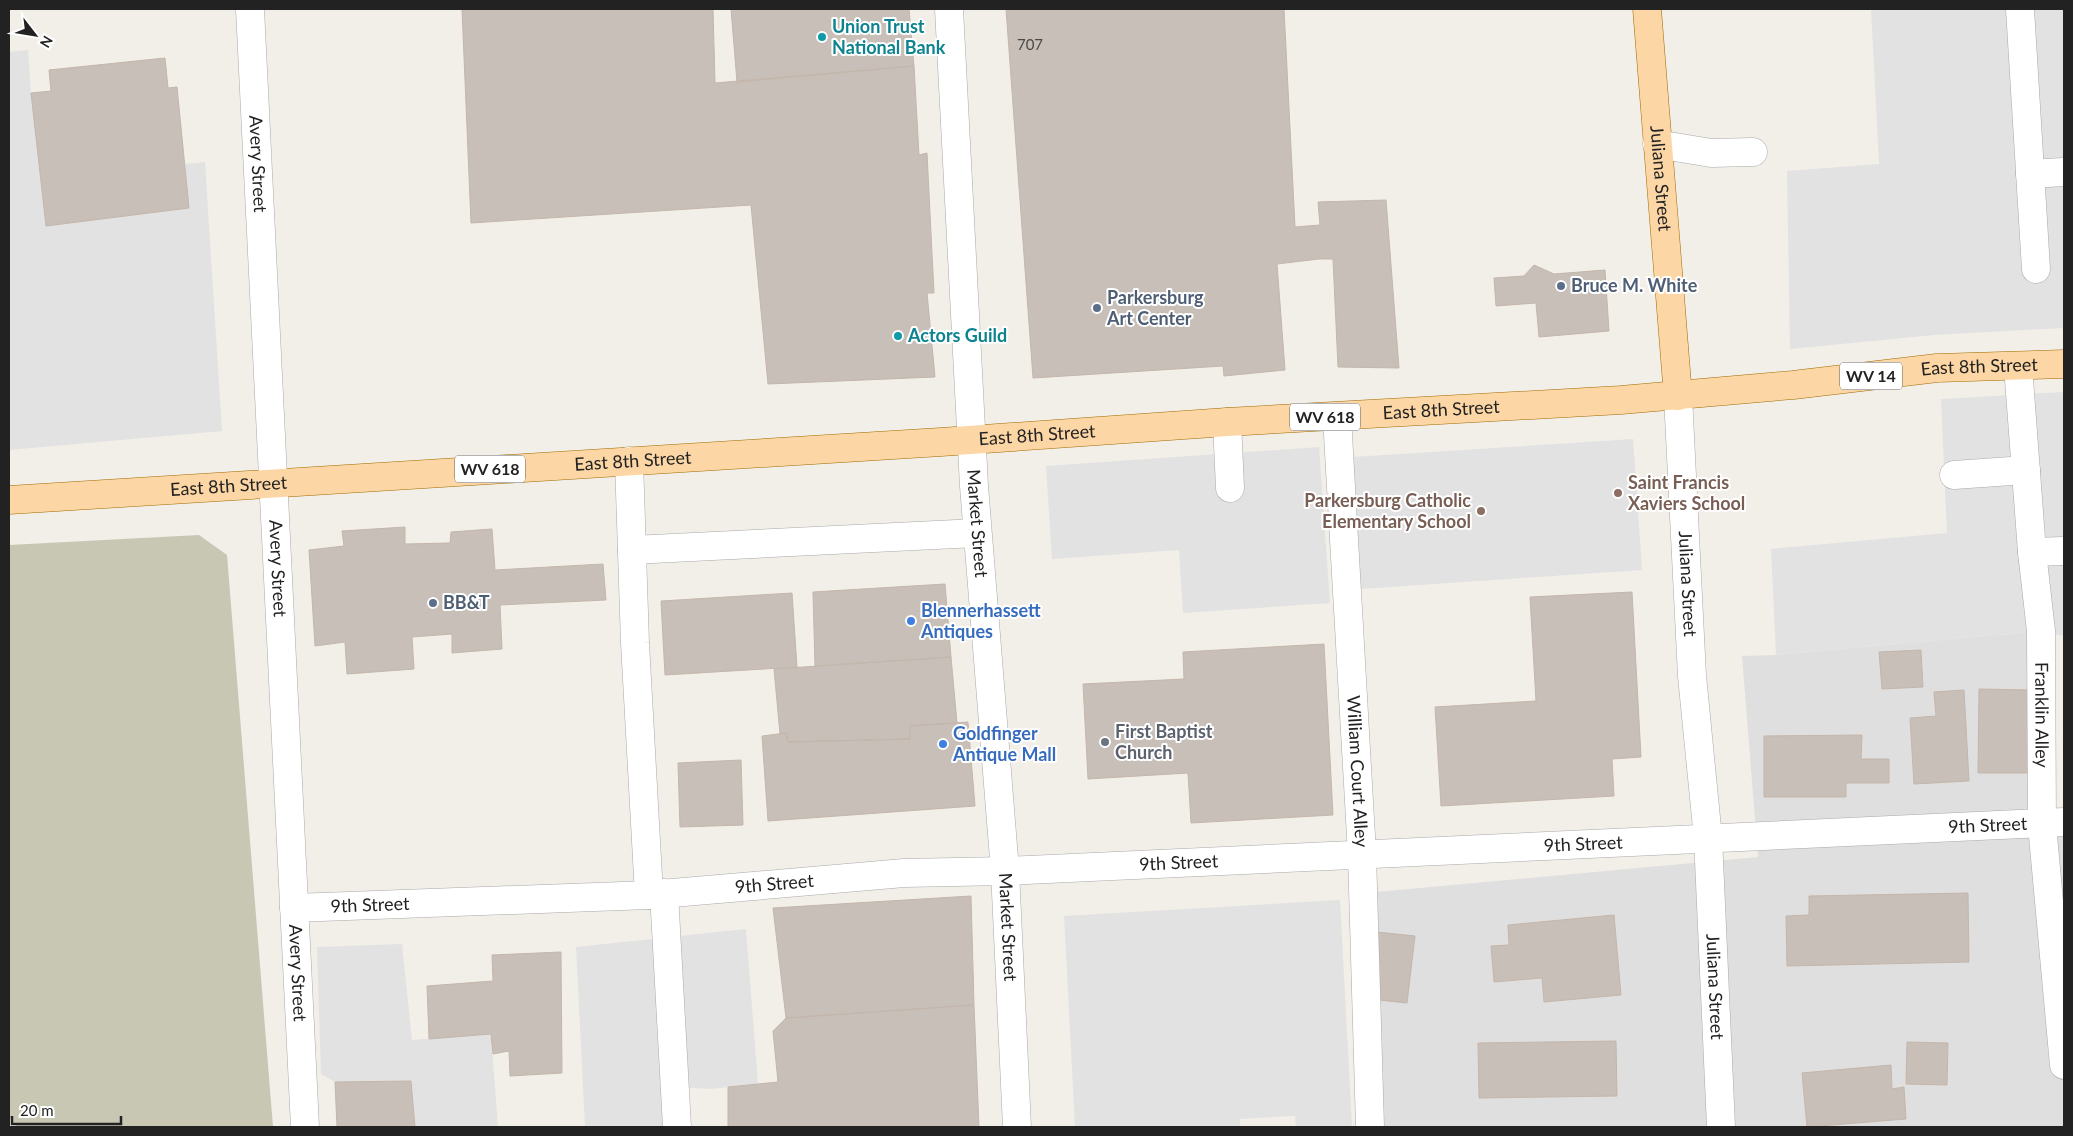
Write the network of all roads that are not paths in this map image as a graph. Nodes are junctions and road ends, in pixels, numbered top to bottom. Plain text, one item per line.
1 (250, 9) edge
2 (949, 9) edge
3 (1647, 9) edge
4 (2020, 9) edge
5 (1657, 144) junction
6 (1752, 152) dead end
7 (2064, 172) edge
8 (2030, 174) junction
9 (2036, 269) dead end
10 (2064, 364) edge
11 (2018, 366) junction
12 (1678, 396) junction
13 (1337, 417) junction
14 (1227, 422) junction
15 (972, 440) junction
16 (629, 461) junction
17 (2026, 470) junction
18 (1954, 475) dead end
19 (273, 483) junction
20 (1230, 488) dead end
21 (9, 500) edge
22 (978, 533) junction
23 (632, 550) junction
24 (2064, 551) edge
25 (2032, 552) junction
26 (2053, 823) edge
27 (1708, 838) junction
28 (1362, 854) junction
29 (1005, 871) junction
30 (656, 894) junction
31 (294, 908) junction
32 (2064, 1065) edge
33 (305, 1127) edge
34 (676, 1127) edge
35 (1017, 1127) edge
36 (1370, 1127) edge
37 (1721, 1127) edge

1 - 19 street, Avery Street
2 - 15 street, Market Street
3 - 5 main road, Juliana Street
4 - 8 street
5 - 6 street
5 - 12 main road, Juliana Street
7 - 8 street
8 - 9 street
10 - 11 main road, East 8th Street / WV 14
11 - 12 main road, East 8th Street / WV 14
11 - 17 street, Franklin Alley
12 - 13 main road, East 8th Street / WV 618
12 - 27 street, Juliana Street
13 - 14 main road, East 8th Street / WV 618
13 - 28 street, William Court Alley
14 - 15 main road, East 8th Street / WV 618
14 - 20 street
15 - 16 main road, East 8th Street / WV 618
15 - 22 street, Market Street
16 - 19 main road, East 8th Street / WV 618
16 - 23 street
17 - 18 street
17 - 25 street, Franklin Alley
19 - 21 main road, East 8th Street / WV 618
19 - 31 street, Avery Street
22 - 23 street
22 - 29 street, Market Street
23 - 30 street
24 - 25 street
25 - 26 street, Franklin Alley
26 - 27 street, 9th Street
26 - 32 street, Franklin Alley
27 - 28 street, 9th Street
27 - 37 street, Juliana Street
28 - 29 street, 9th Street
28 - 36 street, William Court Alley
29 - 30 street, 9th Street
29 - 35 street, Market Street
30 - 31 street, 9th Street
30 - 34 street
31 - 33 street, Avery Street

